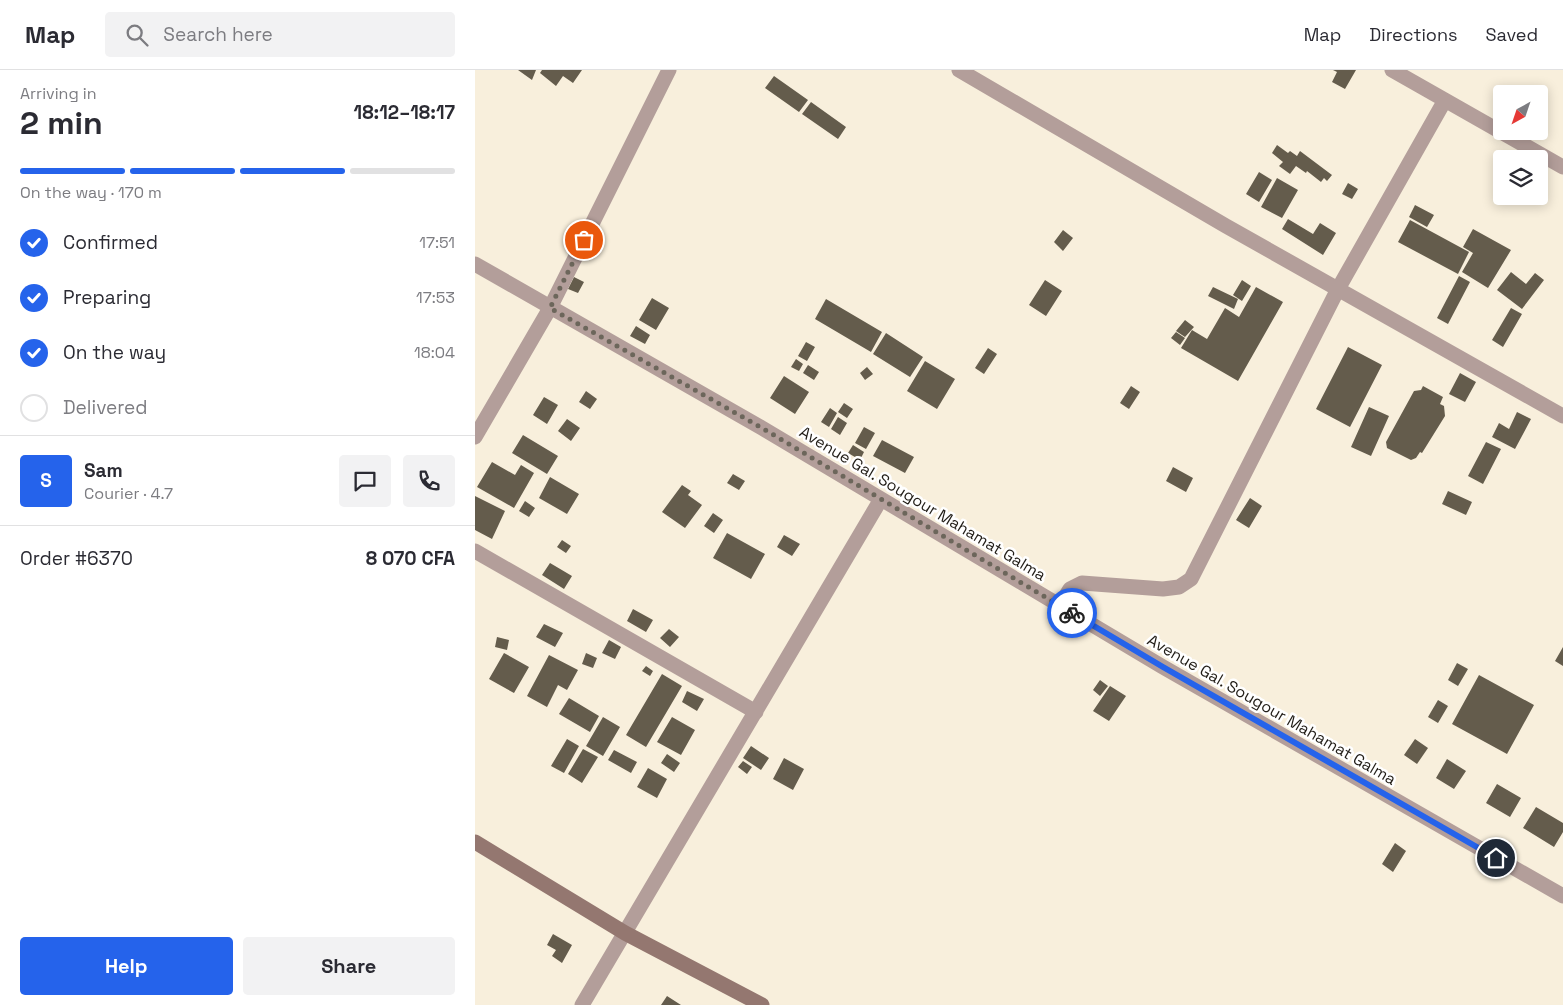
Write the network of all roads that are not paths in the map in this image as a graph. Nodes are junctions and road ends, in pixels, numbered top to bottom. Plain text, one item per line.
1 (669, 70) edge
2 (959, 70) edge
3 (1392, 70) edge
4 (1445, 100) junction
5 (1563, 167) edge
6 (475, 264) edge
7 (1338, 289) junction
8 (550, 308) junction
9 (1563, 416) edge
10 (475, 437) edge
11 (881, 499) junction
12 (475, 551) edge
13 (1059, 605) junction
14 (756, 712) junction
15 (475, 842) edge
16 (1563, 896) edge
17 (625, 933) junction
18 (581, 1005) edge
19 (762, 1005) edge

1 - 8 street
2 - 7 street
3 - 4 street
4 - 5 street
4 - 7 street
6 - 8 street, Avenue Gal. Sougour Mahamat Galma
7 - 9 street
7 - 13 street
8 - 10 street
8 - 11 street, Avenue Gal. Sougour Mahamat Galma
11 - 13 street, Avenue Gal. Sougour Mahamat Galma
11 - 14 street
12 - 14 street
13 - 16 street, Avenue Gal. Sougour Mahamat Galma
14 - 17 street
15 - 17 main road
17 - 18 street
17 - 19 main road

